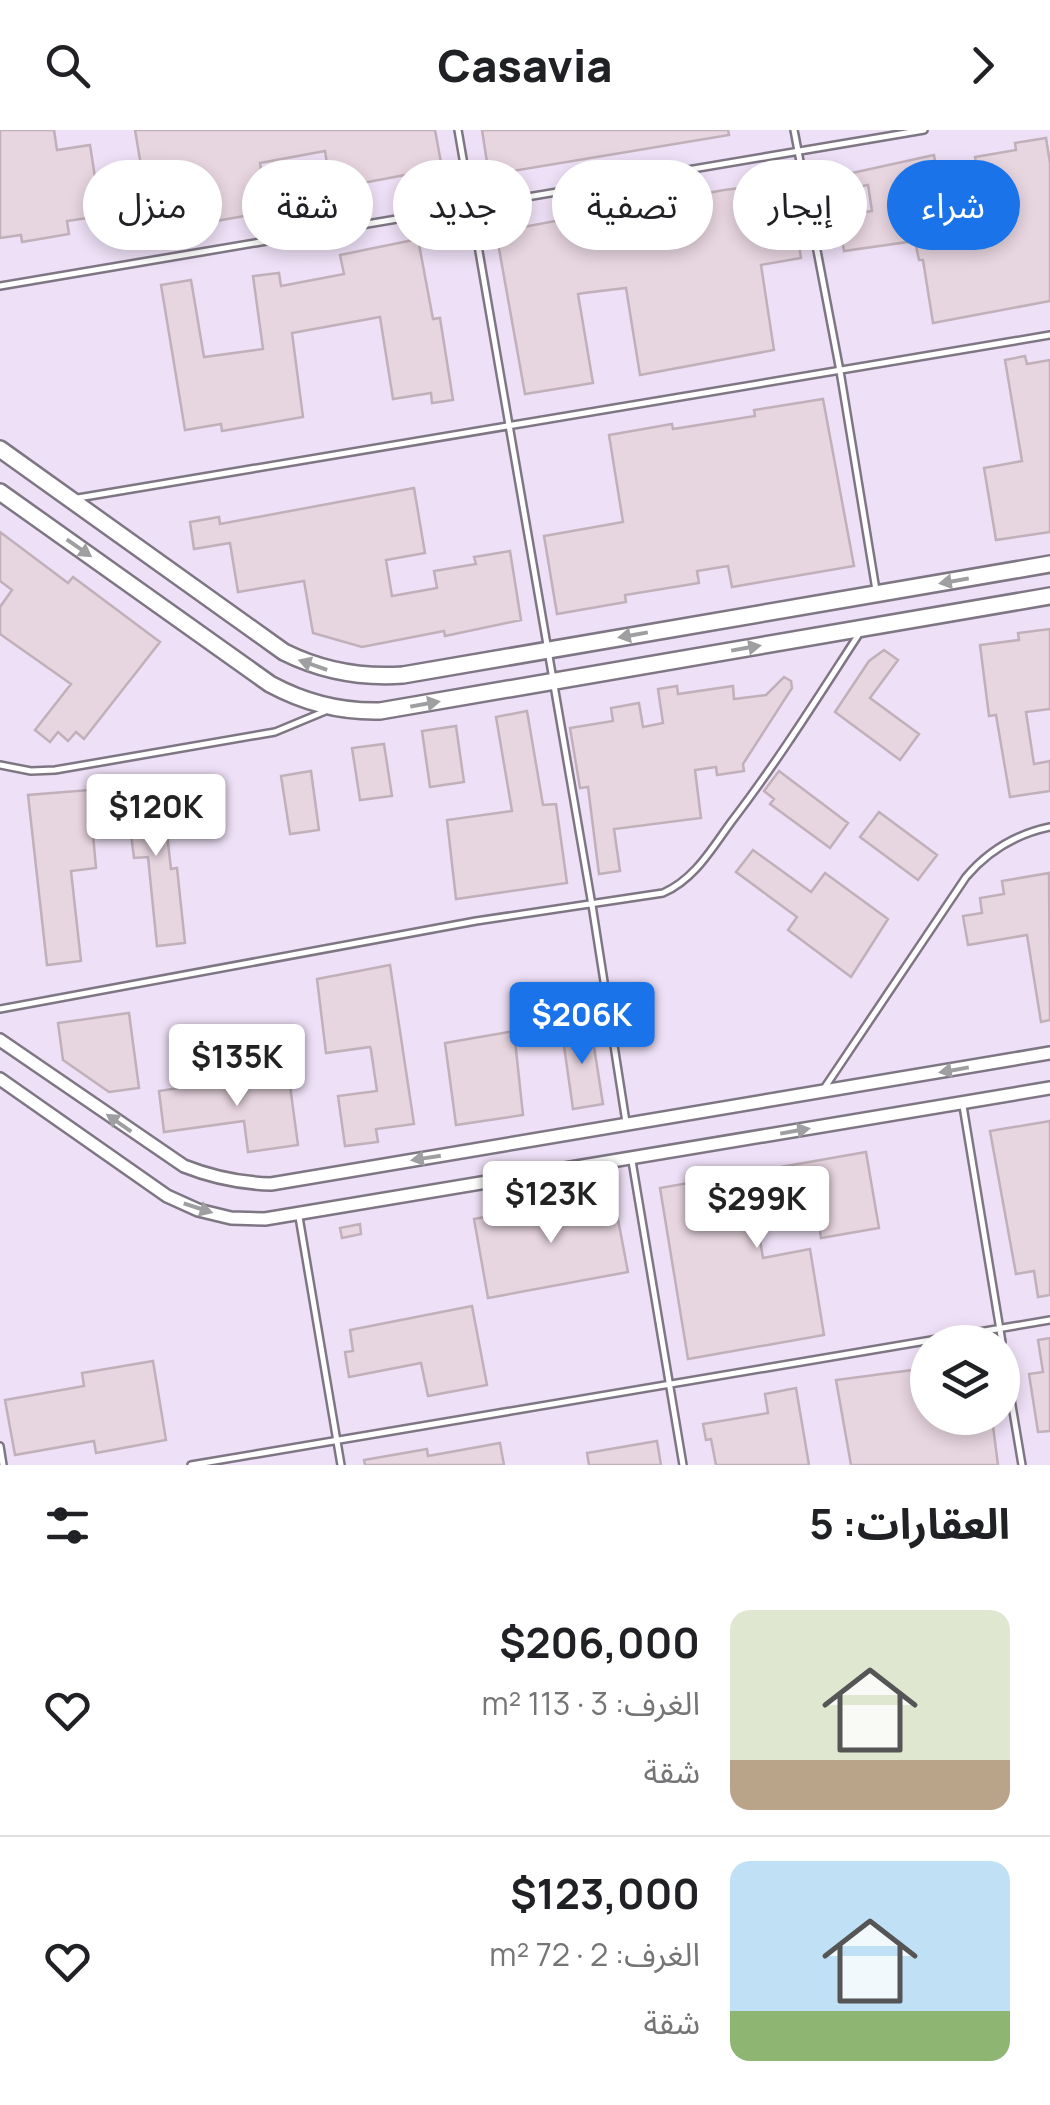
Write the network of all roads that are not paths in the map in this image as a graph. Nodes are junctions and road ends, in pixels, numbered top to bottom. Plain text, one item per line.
1 (458, 130) edge
2 (794, 130) edge
3 (924, 130) edge
4 (798, 152) junction
5 (463, 160) edge
6 (532, 196) edge
7 (393, 219) edge
8 (478, 250) edge
9 (0, 286) edge
10 (1050, 335) edge
11 (840, 371) junction
12 (508, 426) junction
13 (0, 449) edge
14 (0, 492) edge
15 (70, 499) junction
16 (1050, 564) edge
17 (877, 594) junction
18 (1050, 596) edge
19 (864, 628) junction
20 (546, 650) junction
21 (552, 682) junction
22 (332, 708) junction
23 (0, 765) edge
24 (1050, 827) edge
25 (592, 905) junction
26 (0, 1009) edge
27 (0, 1040) edge
28 (1050, 1054) edge
29 (0, 1080) edge
30 (1050, 1088) edge
31 (822, 1092) junction
32 (962, 1103) junction
33 (626, 1124) junction
34 (632, 1158) junction
35 (298, 1214) junction
36 (1050, 1320) edge
37 (999, 1325) edge
38 (1019, 1325) edge
39 (910, 1343) edge
40 (670, 1384) junction
41 (1017, 1435) edge
42 (337, 1440) junction
43 (0, 1446) edge
44 (3, 1465) edge
45 (190, 1465) edge
46 (342, 1465) edge
47 (683, 1465) edge
48 (1022, 1465) edge

1 - 5 lane
2 - 4 lane
3 - 4 lane
4 - 6 lane
4 - 11 lane
7 - 9 lane
8 - 12 lane
10 - 11 lane
11 - 12 lane
11 - 17 lane
12 - 15 lane
12 - 20 lane
13 - 15 street
14 -> 22 street
20 -> 15 street
16 -> 17 street
17 -> 20 street
18 - 19 street
21 -> 19 street
19 - 25 lane
20 - 21 lane
22 -> 21 street
21 - 25 lane
22 - 23 lane
24 - 31 lane
25 - 26 lane
25 - 33 lane
33 -> 27 street
28 -> 31 street
29 -> 35 street
30 - 32 street
31 - 33 street
34 -> 32 street
32 - 37 lane
34 - 35 street
34 - 40 lane
35 - 42 lane
36 - 38 lane
39 - 40 lane
40 - 42 lane
40 - 47 lane
41 - 48 lane
42 - 45 lane
42 - 46 lane
43 - 44 lane

